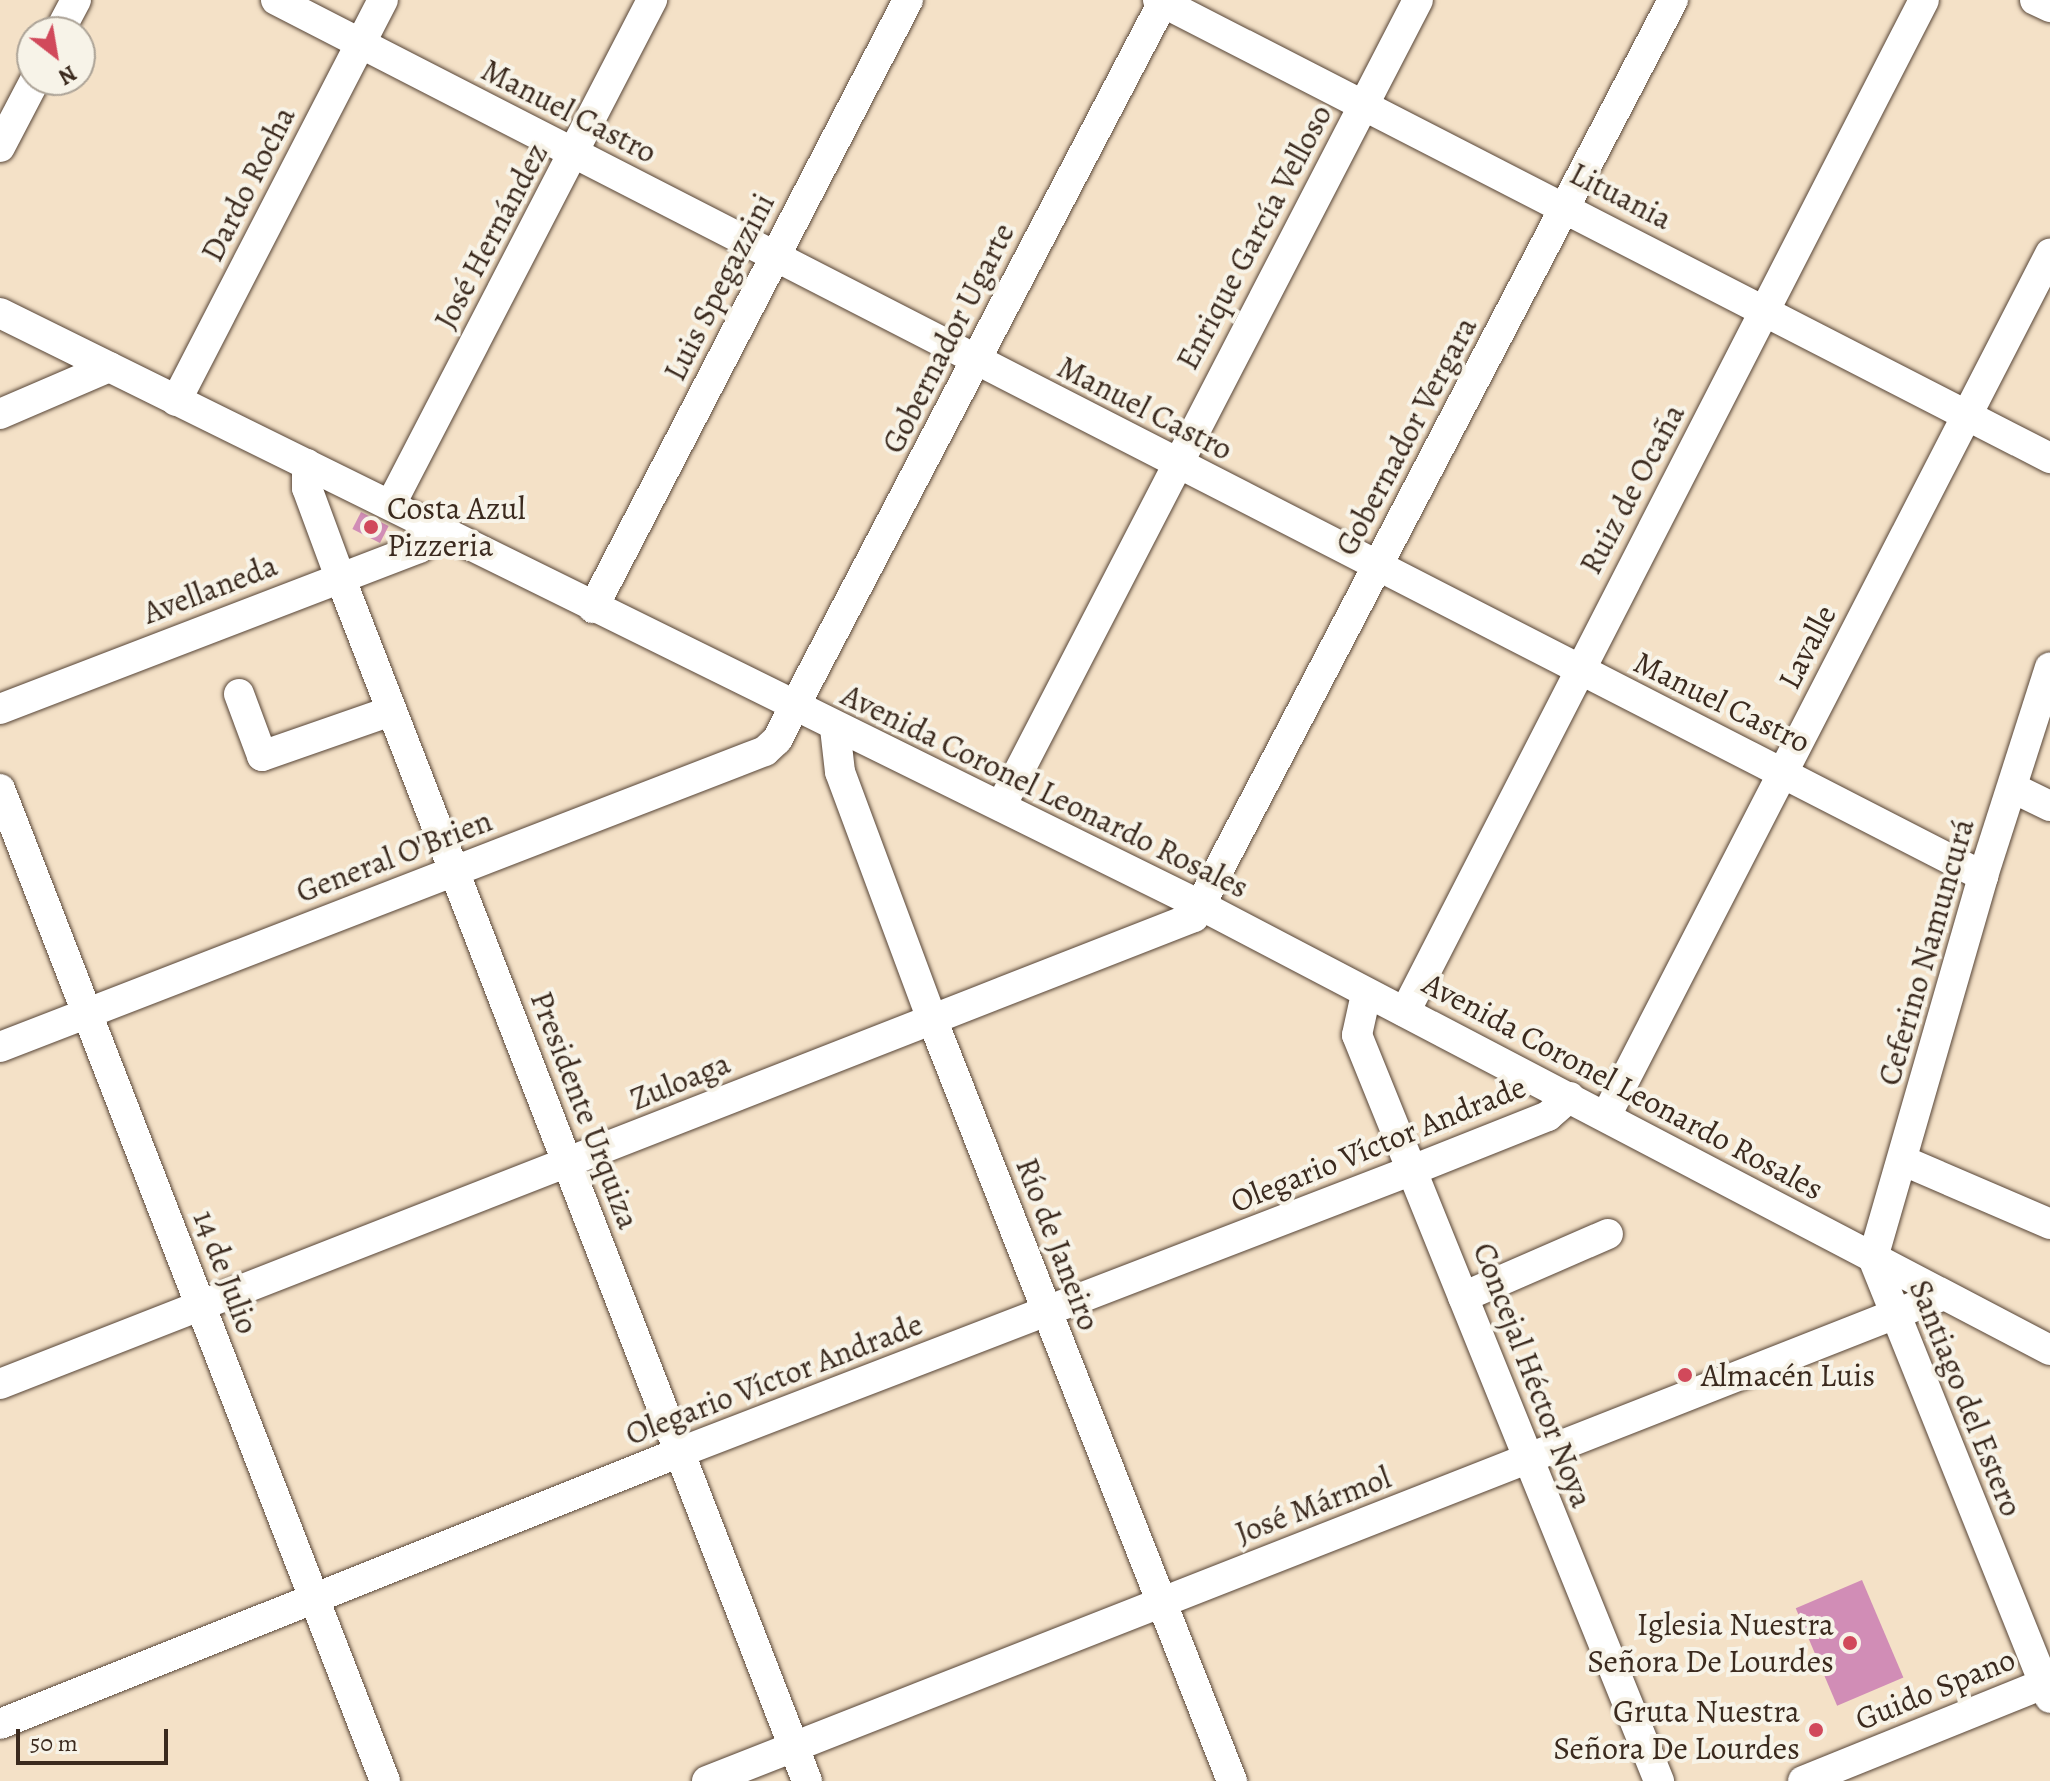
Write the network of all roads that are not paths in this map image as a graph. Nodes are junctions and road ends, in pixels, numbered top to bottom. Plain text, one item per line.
1 (276, 0) edge
2 (383, 0) edge
3 (652, 0) edge
4 (908, 0) edge
5 (1418, 0) edge
6 (1673, 0) edge
7 (1924, 0) edge
8 (2035, 0) edge
9 (1162, 1) edge
10 (2050, 7) edge
11 (360, 43) junction
12 (27, 96) edge
13 (1364, 106) junction
14 (0, 147) edge
15 (574, 154) junction
16 (1566, 209) junction
17 (2050, 254) edge
18 (775, 257) junction
19 (1765, 312) junction
20 (0, 313) edge
21 (976, 361) junction
22 (109, 367) junction
23 (176, 401) junction
24 (0, 414) edge
25 (1967, 414) junction
26 (2050, 458) edge
27 (307, 464) junction
28 (1176, 464) junction
29 (391, 504) junction
30 (444, 531) junction
31 (1378, 568) junction
32 (340, 577) junction
33 (593, 608) junction
34 (2050, 667) edge
35 (1577, 671) junction
36 (239, 694) dead end
37 (0, 709) edge
38 (797, 709) junction
39 (391, 711) junction
40 (835, 728) junction
41 (1784, 773) junction
42 (2013, 788) junction
43 (0, 789) edge
44 (1001, 806) junction
45 (2050, 806) edge
46 (454, 872) junction
47 (1983, 876) junction
48 (1202, 906) junction
49 (1366, 994) junction
50 (1405, 1012) junction
51 (87, 1013) junction
52 (932, 1019) junction
53 (0, 1047) edge
54 (1570, 1097) junction
55 (1606, 1116) junction
56 (1904, 1161) junction
57 (569, 1165) junction
58 (1415, 1169) junction
59 (2050, 1224) edge
60 (1608, 1234) dead end
61 (1873, 1258) junction
62 (1944, 1295) junction
63 (1463, 1297) junction
64 (201, 1306) junction
65 (1047, 1314) junction
66 (1894, 1317) junction
67 (2050, 1350) edge
68 (0, 1384) edge
69 (678, 1453) junction
70 (1526, 1461) junction
71 (315, 1600) junction
72 (1162, 1603) junction
73 (2048, 1688) edge
74 (0, 1724) edge
75 (793, 1747) junction
76 (385, 1781) edge
77 (707, 1781) edge
78 (807, 1781) edge
79 (1232, 1781) edge
80 (1659, 1781) edge
81 (1803, 1781) edge

1 - 11 street, Manuel Castro
2 - 11 street, Dardo Rocha
3 - 15 street, José Hernández
4 - 18 street, Luis Spegazzini
5 - 13 street, Enrique García Velloso
6 - 16 street, Gobernador Vergara
7 - 19 street, Ruiz de Ocaña
8 - 10 street
9 - 13 street, Lituania
9 - 21 street, Gobernador Ugarte
11 - 15 street, Manuel Castro
11 - 23 street, Dardo Rocha
12 - 14 street
13 - 16 street, Lituania
13 - 28 street, Enrique García Velloso
15 - 18 street, Manuel Castro
15 - 29 street, José Hernández
16 - 19 street, Lituania
16 - 31 street, Gobernador Vergara
17 - 25 street, Lavalle
18 - 21 street, Manuel Castro
18 - 33 street, Luis Spegazzini
19 - 25 street, Lituania
19 - 35 street, Ruiz de Ocaña
20 - 22 street, Avenida Coronel Leonardo Rosales
21 - 28 street, Manuel Castro
21 - 38 street, Gobernador Ugarte
22 - 23 street, Avenida Coronel Leonardo Rosales
22 - 24 street
23 - 27 street, Avenida Coronel Leonardo Rosales
25 - 26 street, Lituania
25 - 41 street, Lavalle
27 - 29 street, Avenida Coronel Leonardo Rosales
27 - 32 street, Presidente Urquiza
28 - 31 street, Manuel Castro
28 - 44 street, Enrique García Velloso
29 - 30 street, Avenida Coronel Leonardo Rosales
30 - 32 street, Avellaneda
30 - 33 street, Avenida Coronel Leonardo Rosales
31 - 35 street, Manuel Castro
31 - 48 street, Gobernador Vergara
32 - 37 street, Avellaneda
32 - 39 street, Presidente Urquiza
33 - 38 street, Avenida Coronel Leonardo Rosales
34 - 42 street, Ceferino Namuncurá
35 - 41 street, Manuel Castro
35 - 50 street, Ruiz de Ocaña
36 - 39 street
38 - 40 street, Avenida Coronel Leonardo Rosales
38 - 46 street, General O'Brien
39 - 46 street, Presidente Urquiza
40 - 44 street, Avenida Coronel Leonardo Rosales
40 - 52 street, Río de Janeiro
41 - 47 street, Manuel Castro
41 - 55 street, Lavalle
42 - 45 street
42 - 47 street, Ceferino Namuncurá
43 - 51 street, 14 de Julio
44 - 48 street, Avenida Coronel Leonardo Rosales
46 - 51 street, General O'Brien
46 - 57 street, Presidente Urquiza
47 - 56 street, Ceferino Namuncurá
48 - 49 street, Avenida Coronel Leonardo Rosales
48 - 52 street, Zuloaga
49 - 50 street, Avenida Coronel Leonardo Rosales
49 - 58 street, Concejal Héctor Noya
50 - 54 street, Avenida Coronel Leonardo Rosales
51 - 53 street, General O'Brien
51 - 64 street, 14 de Julio
52 - 57 street, Zuloaga
52 - 65 street, Río de Janeiro
54 - 55 street, Avenida Coronel Leonardo Rosales
54 - 58 street, Olegario Víctor Andrade
55 - 61 street, Avenida Coronel Leonardo Rosales
56 - 59 street
56 - 61 street, Ceferino Namuncurá
57 - 64 street, Zuloaga
57 - 69 street, Presidente Urquiza
58 - 63 street, Concejal Héctor Noya
58 - 65 street, Olegario Víctor Andrade
60 - 63 street
61 - 62 street, Avenida Coronel Leonardo Rosales
61 - 66 street, Santiago del Estero
62 - 66 street, José Mármol
62 - 67 street, Avenida Coronel Leonardo Rosales
63 - 70 street, Concejal Héctor Noya
64 - 68 street, Zuloaga
64 - 71 street, 14 de Julio
65 - 69 street, Olegario Víctor Andrade
65 - 72 street, Río de Janeiro
66 - 70 street, José Mármol
66 - 73 street, Santiago del Estero
69 - 71 street, Olegario Víctor Andrade
69 - 75 street, Presidente Urquiza
70 - 72 street, José Mármol
70 - 80 street, Concejal Héctor Noya
71 - 74 street, Olegario Víctor Andrade
71 - 76 street, 14 de Julio
72 - 75 street, José Mármol
72 - 79 street, Río de Janeiro
73 - 81 street, Guido Spano
75 - 77 street, José Mármol
75 - 78 street, Presidente Urquiza

